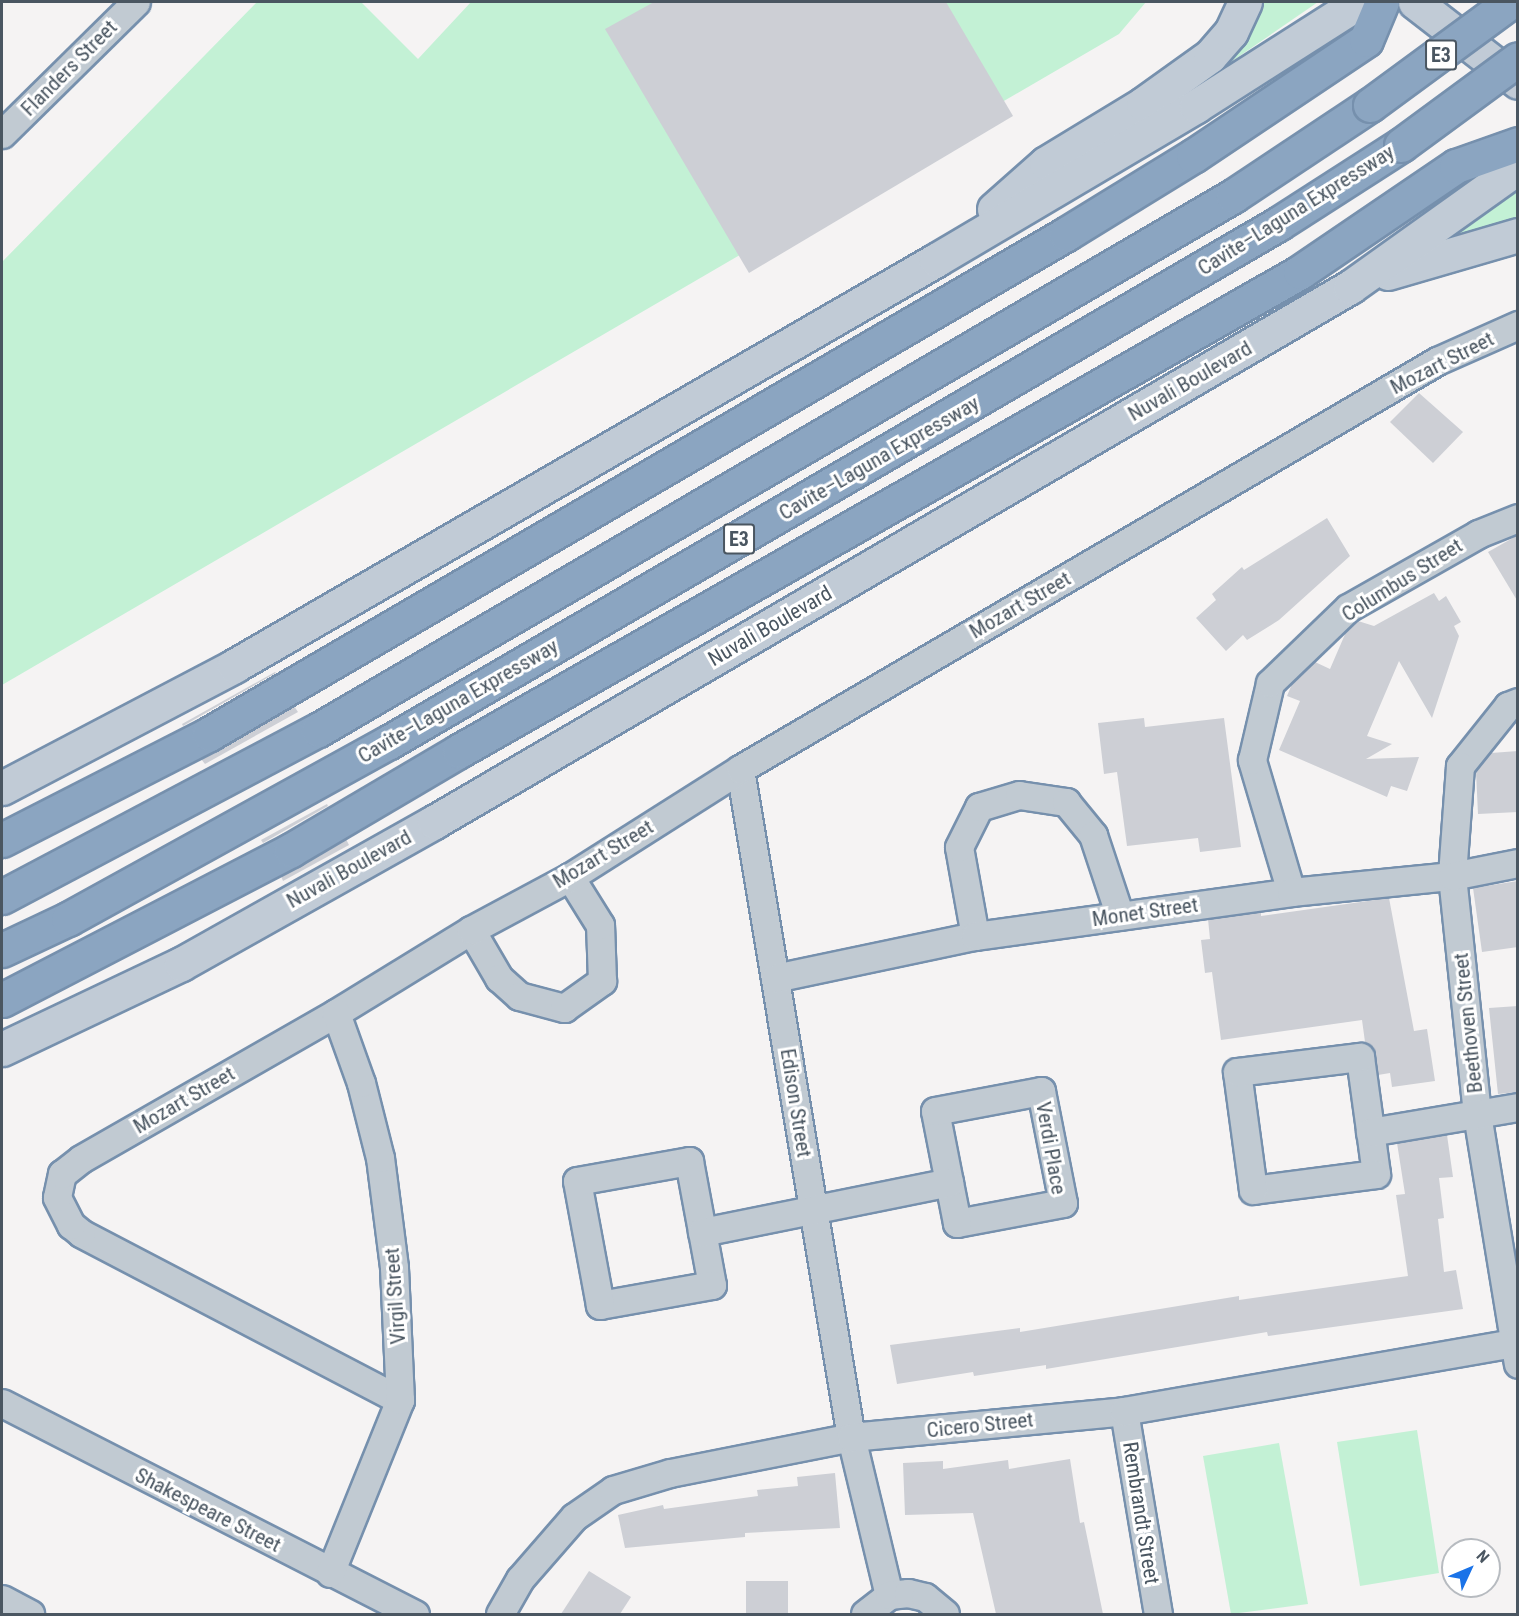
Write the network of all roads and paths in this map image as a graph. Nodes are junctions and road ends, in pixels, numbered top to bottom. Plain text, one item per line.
1 (136, 2) edge
2 (1245, 2) edge
3 (1359, 2) edge
4 (1382, 2) edge
5 (1415, 2) edge
6 (1510, 2) edge
7 (1518, 58) edge
8 (1518, 82) edge
9 (2, 134) edge
10 (1518, 144) edge
11 (1518, 167) edge
12 (1518, 235) edge
13 (936, 260) junction
14 (1350, 288) junction
15 (1518, 325) edge
16 (1518, 518) edge
17 (1518, 702) edge
18 (741, 769) junction
19 (2, 788) edge
20 (2, 840) edge
21 (1518, 863) edge
22 (1452, 876) junction
23 (570, 877) junction
24 (1291, 892) junction
25 (2, 897) edge
26 (1120, 916) junction
27 (471, 930) junction
28 (975, 936) junction
29 (2, 950) edge
30 (775, 978) junction
31 (2, 1000) edge
32 (336, 1013) junction
33 (2, 1048) edge
34 (1518, 1107) edge
35 (1478, 1114) junction
36 (1370, 1132) junction
37 (949, 1182) junction
38 (813, 1210) junction
39 (702, 1232) junction
40 (1517, 1350) edge
41 (400, 1400) junction
42 (2, 1403) edge
43 (1124, 1411) junction
44 (851, 1437) junction
45 (330, 1573) junction
46 (889, 1595) junction
47 (2, 1599) edge
48 (30, 1614) edge
49 (415, 1614) edge
50 (500, 1614) edge
51 (865, 1614) edge
52 (945, 1614) edge
53 (1158, 1614) edge

1 - 9 street, Flanders Street
2 - 13 main road
3 - 13 main road
4 - 20 highway
5 - 8 main road
6 - 25 highway, E3, bridge
7 - 29 highway, Cavite–Laguna Expressway / E3, bridge
10 - 31 highway
11 - 14 main road, Nuvali Boulevard
12 - 14 main road
13 - 19 main road
14 - 33 main road, Nuvali Boulevard
15 - 18 street, Mozart Street
16 - 24 street, Columbus Street
17 - 22 street, Beethoven Street
18 - 23 street, Mozart Street
18 - 30 street, Edison Street
21 - 22 street, Monet Street
22 - 24 street, Monet Street
22 - 35 street, Beethoven Street
23 - 27 street, Mozart Street
23 - 27 street
24 - 26 street, Monet Street
26 - 28 street, Monet Street
26 - 28 street
27 - 32 street, Mozart Street
28 - 30 street, Monet Street
30 - 38 street, Edison Street
32 - 41 street, Virgil Street
32 - 41 street, Mozart Street
34 - 35 street
35 - 36 street
35 - 40 street, Beethoven Street
36 - 36 street
37 - 37 street, Verdi Place
37 - 38 street
38 - 39 street
38 - 44 street, Edison Street
39 - 39 street
40 - 43 street, Cicero Street
41 - 45 street, Virgil Street
42 - 45 street, Shakespeare Street
43 - 44 street, Cicero Street
43 - 53 street, Rembrandt Street
44 - 46 street, Edison Street
44 - 50 street, Cicero Street
45 - 49 street, Shakespeare Street
46 - 51 street
46 - 52 street
47 - 48 street

